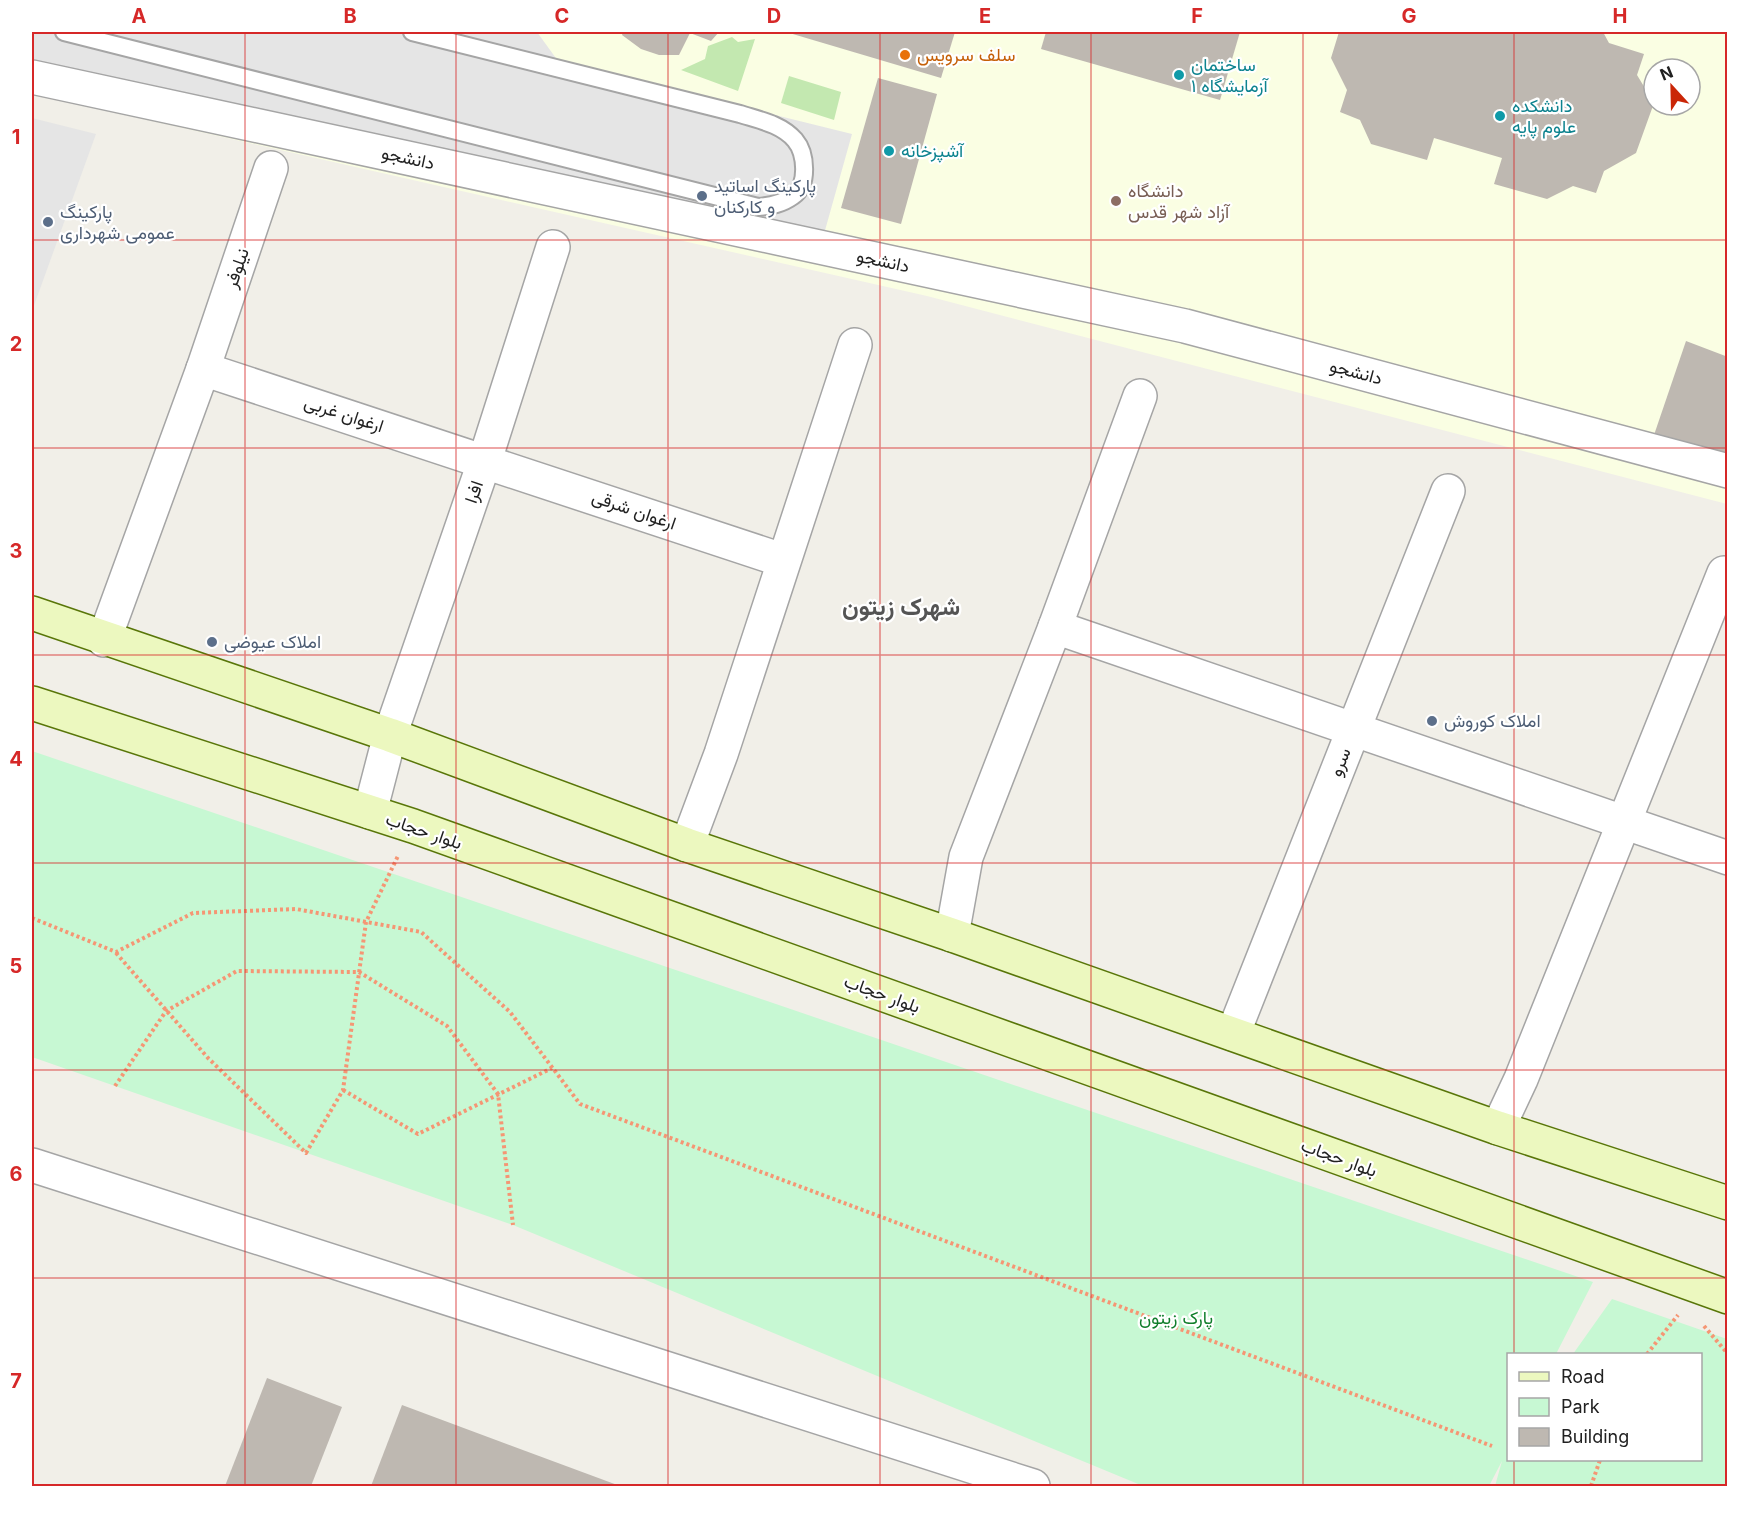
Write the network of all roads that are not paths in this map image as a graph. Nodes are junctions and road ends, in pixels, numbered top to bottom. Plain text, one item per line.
1 (64, 32) edge
2 (412, 32) edge
3 (32, 77) edge
4 (271, 168) dead end
5 (553, 247) dead end
6 (855, 345) dead end
7 (203, 369) junction
8 (1140, 396) dead end
9 (485, 460) junction
10 (1728, 471) edge
11 (1448, 491) dead end
12 (782, 560) junction
13 (1724, 573) dead end
14 (32, 613) edge
15 (1055, 627) junction
16 (104, 640) junction
17 (32, 703) edge
18 (1354, 728) junction
19 (390, 735) junction
20 (370, 812) junction
21 (1624, 822) junction
22 (687, 845) junction
23 (1728, 858) edge
24 (952, 935) junction
25 (1233, 1034) junction
26 (1498, 1128) junction
27 (32, 1166) edge
28 (1728, 1203) edge
29 (1728, 1297) edge
30 (1032, 1486) edge

1 - 2 lane
3 - 10 street, دانشجو
4 - 7 street, نیلوفر
5 - 9 street, افرا
6 - 12 street
7 - 9 street, ارغوان غربی
7 - 16 street, نیلوفر
8 - 15 street
9 - 12 street, ارغوان شرقی
9 - 19 street, افرا
11 - 18 street, سرو
12 - 22 street
13 - 21 street
14 - 16 main road
15 - 18 street
15 - 24 street
16 - 19 main road
17 - 20 main road, بلوار حجاب
18 - 21 street
18 - 25 street, سرو
19 - 20 street, افرا
19 - 22 main road
20 - 29 main road, بلوار حجاب
21 - 23 street
21 - 26 street
22 - 24 main road
24 - 25 main road
25 - 26 main road
26 - 28 main road
27 - 30 street

